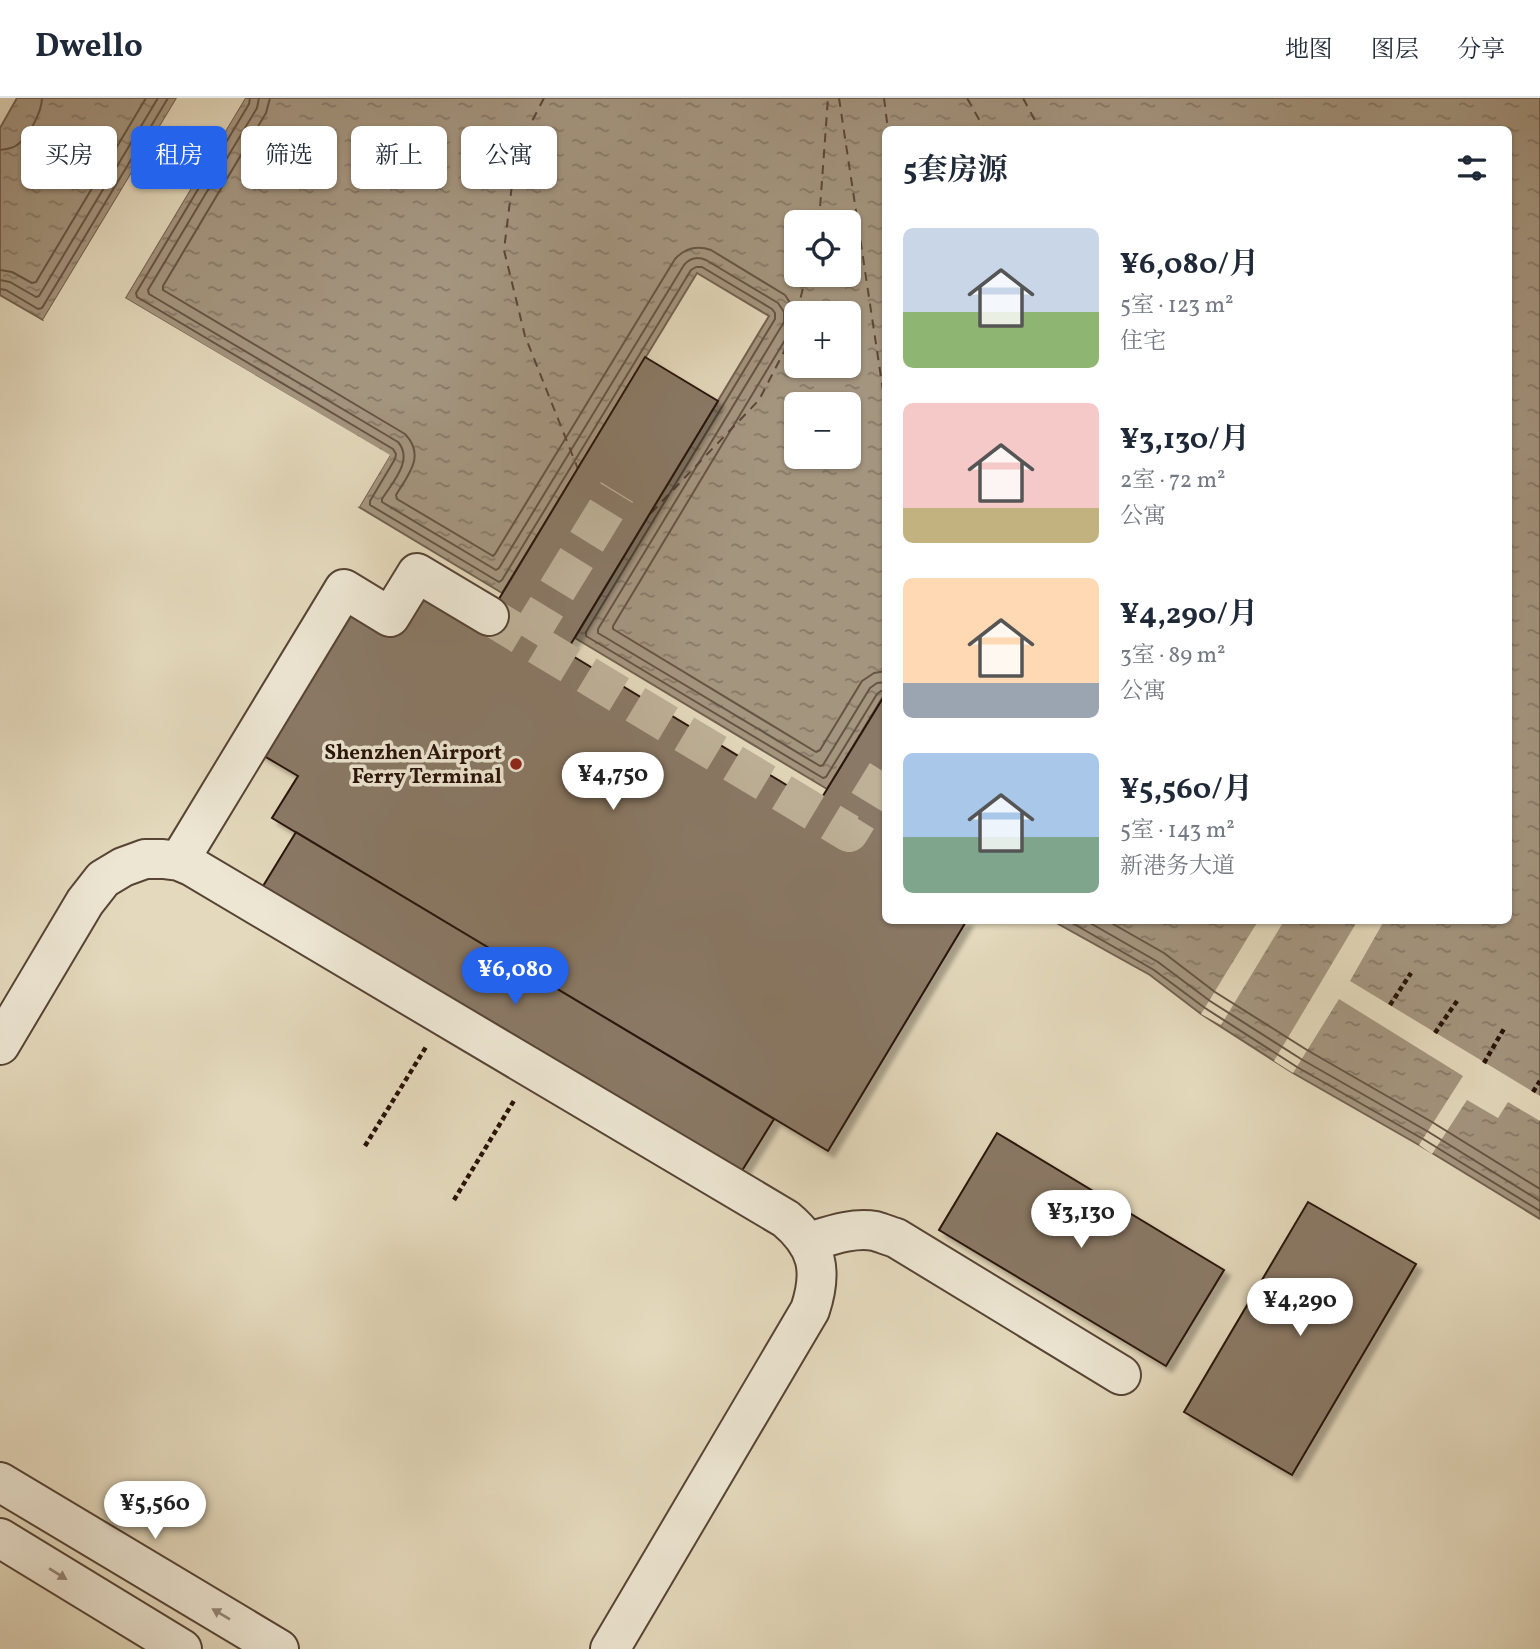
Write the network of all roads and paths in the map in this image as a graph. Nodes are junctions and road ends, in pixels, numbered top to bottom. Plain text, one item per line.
1 (489, 616) tunnel mouth
2 (179, 861) junction
3 (1411, 973) dead end
4 (1457, 1000) dead end
5 (1390, 1005) dead end
6 (444, 1016) junction
7 (1505, 1027) dead end
8 (1435, 1033) dead end
9 (0, 1045) edge
10 (1484, 1063) dead end
11 (533, 1069) junction
12 (1540, 1081) edge
13 (1533, 1093) dead end
14 (365, 1146) dead end
15 (454, 1200) dead end
16 (809, 1242) junction
17 (1121, 1375) dead end
18 (0, 1482) edge
19 (0, 1538) edge
20 (182, 1649) edge
21 (279, 1649) edge
22 (610, 1649) edge

1 - 2 street
2 - 6 street
2 - 9 street
3 - 5 path
4 - 8 path
6 - 11 street
6 - 14 path
7 - 10 path
11 - 15 path
11 - 16 street
12 - 13 path
16 - 17 street
16 - 22 street
21 -> 18 street
19 -> 20 street

